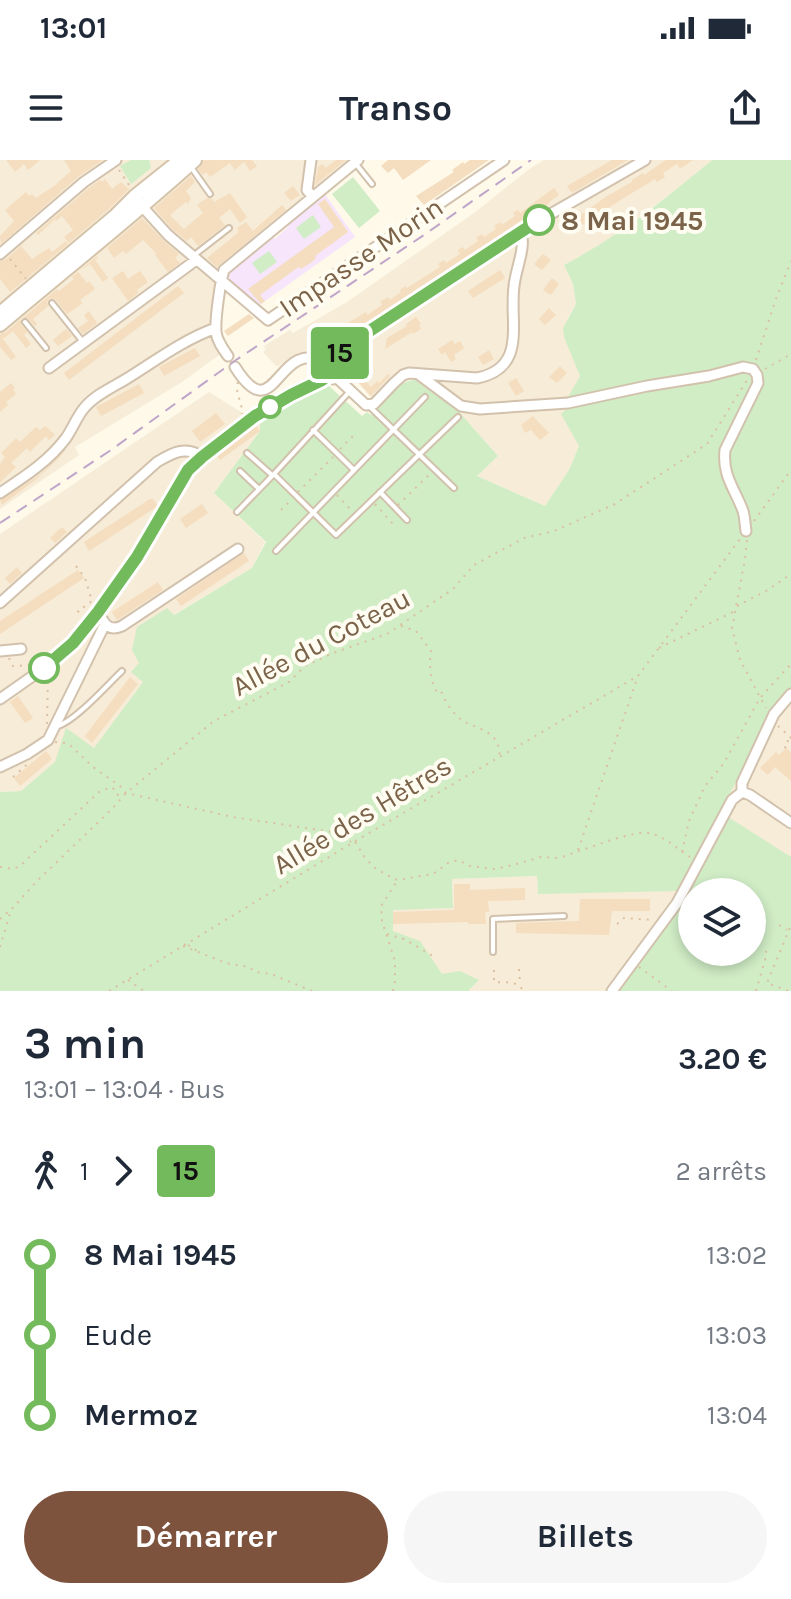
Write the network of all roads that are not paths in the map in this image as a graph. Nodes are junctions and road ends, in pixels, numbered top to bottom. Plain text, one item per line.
1 (311, 160) edge
2 (504, 160) edge
3 (645, 160) edge
4 (116, 161) edge
5 (188, 161) edge
6 (356, 161) edge
7 (372, 184) dead end
8 (210, 194) dead end
9 (313, 197) junction
10 (139, 204) junction
11 (229, 228) dead end
12 (521, 231) junction
13 (2, 252) edge
14 (194, 258) junction
15 (221, 280) junction
16 (52, 303) dead end
17 (0, 319) edge
18 (25, 322) dead end
19 (216, 328) junction
20 (84, 342) junction
21 (46, 348) dead end
22 (343, 354) junction
23 (228, 356) dead end
24 (325, 362) junction
25 (235, 367) dead end
26 (49, 368) dead end
27 (418, 374) junction
28 (331, 378) junction
29 (350, 391) junction
30 (425, 397) dead end
31 (368, 406) junction
32 (458, 417) dead end
33 (313, 430) junction
34 (393, 430) junction
35 (247, 453) dead end
36 (419, 454) junction
37 (202, 457) junction
38 (354, 470) junction
39 (240, 471) dead end
40 (273, 475) junction
41 (454, 488) dead end
42 (259, 489) junction
43 (380, 492) junction
44 (0, 493) edge
45 (237, 512) dead end
46 (313, 512) junction
47 (407, 520) dead end
48 (746, 531) road end
49 (238, 549) dead end
50 (276, 551) dead end
51 (0, 603) edge
52 (98, 612) junction
53 (105, 624) junction
54 (21, 649) dead end
55 (0, 651) edge
56 (122, 671) dead end
57 (791, 694) edge
58 (0, 699) edge
59 (53, 728) junction
60 (0, 767) edge
61 (742, 792) junction
62 (791, 823) edge
63 (564, 916) dead end
64 (493, 952) dead end
65 (612, 991) edge

1 - 9 street
2 - 15 street, Impasse Morin
3 - 12 street
4 - 13 street
5 - 8 lane
5 - 10 main road
6 - 7 lane
6 - 9 street
9 - 15 street
10 - 14 street
10 - 17 main road
10 - 17 main road
11 - 14 lane
12 - 22 street
12 - 27 street
14 - 15 street
14 - 20 street
15 - 19 street
16 - 20 lane
18 - 21 lane
19 - 23 street
19 - 44 street
20 - 26 street
22 - 24 street
22 - 28 street
24 - 25 street
24 - 28 street
27 - 31 street
27 - 48 street
28 - 29 street
28 - 37 street
29 - 31 street
29 - 33 lane
30 - 34 lane
31 - 34 lane
32 - 36 lane
33 - 38 lane
33 - 40 lane
34 - 36 lane
34 - 38 lane
35 - 40 lane
36 - 41 lane
36 - 43 lane
37 - 51 street
37 - 52 street
38 - 46 lane
39 - 42 lane
40 - 42 lane
40 - 46 lane
42 - 45 lane
43 - 46 lane
43 - 47 lane
46 - 50 lane
49 - 53 street
52 - 53 street
52 - 58 street
53 - 59 street
54 - 55 street
56 - 59 lane
57 - 61 street
59 - 60 street
61 - 62 street
61 - 65 street
63 - 64 lane

